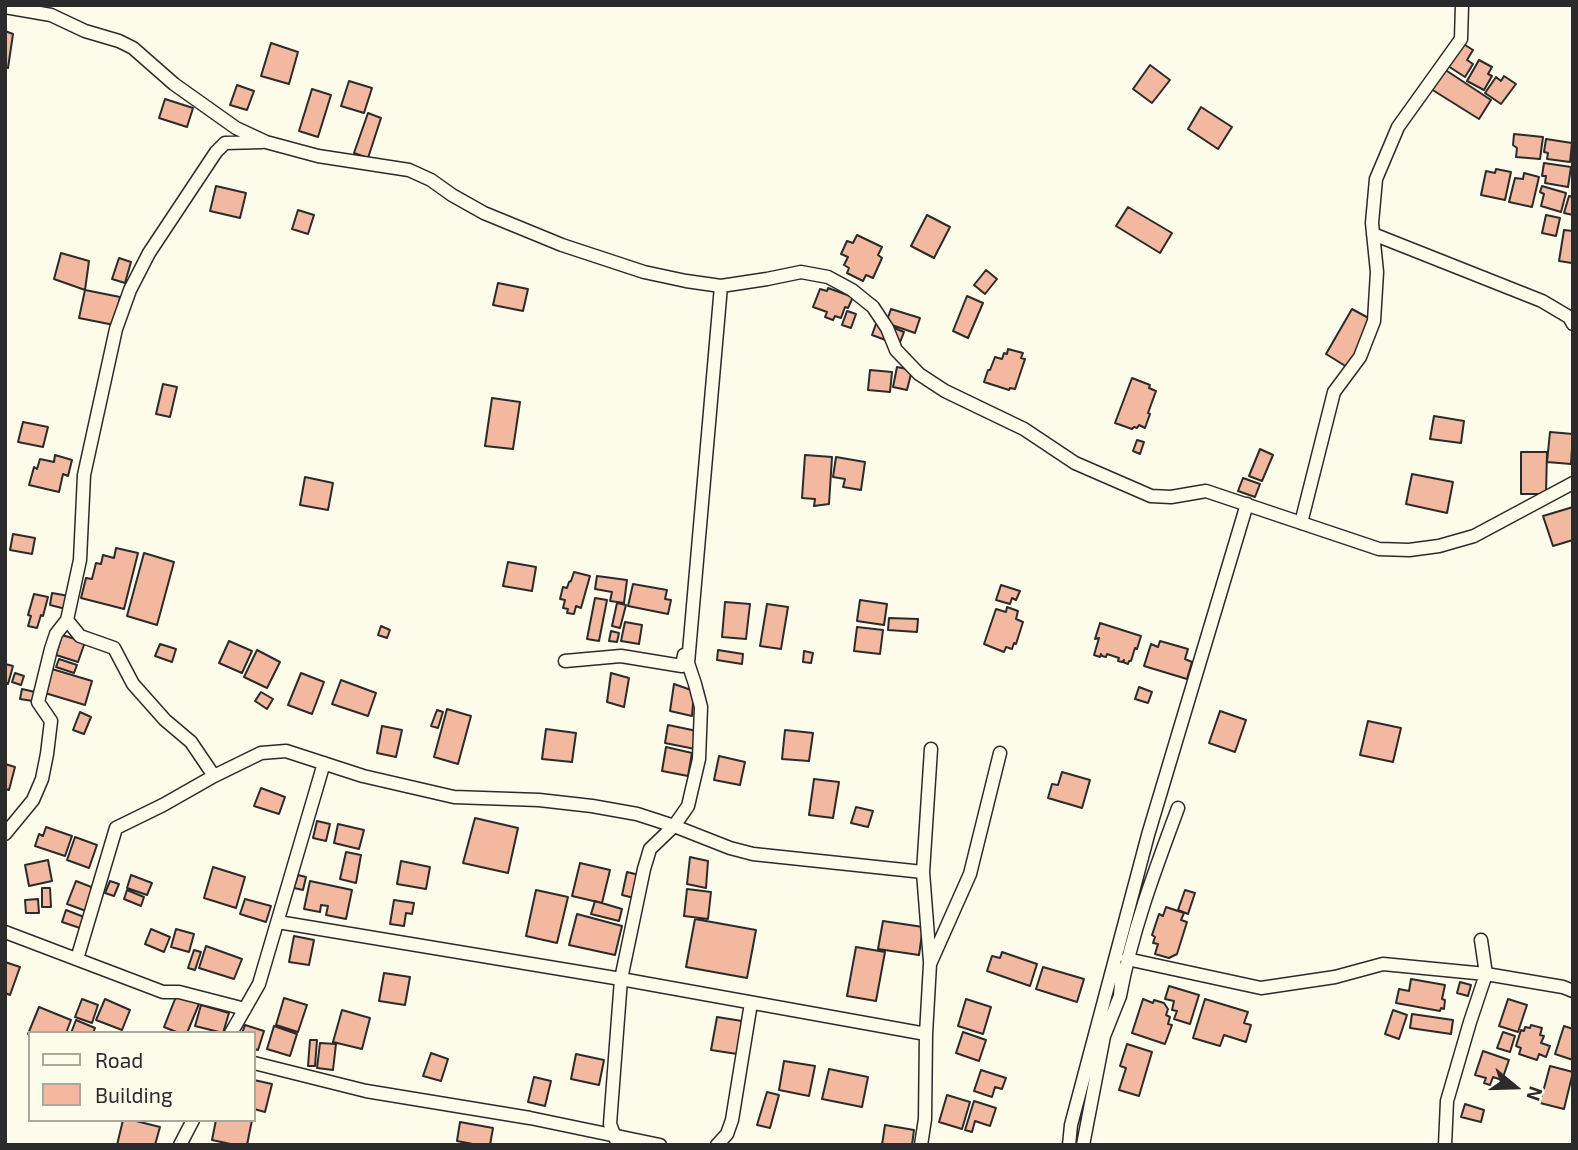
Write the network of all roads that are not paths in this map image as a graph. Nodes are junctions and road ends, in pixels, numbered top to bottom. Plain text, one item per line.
1 (1462, 5) edge
2 (5, 7) edge
3 (266, 142) junction
4 (1373, 234) junction
5 (721, 286) junction
6 (1573, 324) edge
7 (1573, 483) edge
8 (1247, 504) junction
9 (1301, 523) junction
10 (693, 599) junction
11 (67, 620) junction
12 (565, 661) dead end
13 (931, 749) dead end
14 (1000, 753) dead end
15 (324, 763) junction
16 (214, 776) junction
17 (1178, 808) dead end
18 (674, 826) junction
19 (5, 834) edge
20 (923, 872) junction
21 (278, 922) junction
22 (5, 932) edge
23 (1481, 940) dead end
24 (77, 959) junction
25 (1127, 959) junction
26 (930, 964) junction
27 (1113, 967) junction
28 (1486, 974) junction
29 (621, 979) junction
30 (1573, 991) edge
31 (1120, 996) junction
32 (751, 1003) junction
33 (245, 1009) junction
34 (232, 1031) edge
35 (926, 1034) junction
36 (256, 1064) edge
37 (192, 1122) edge
38 (616, 1139) edge
39 (180, 1145) edge
40 (660, 1145) edge
41 (717, 1145) edge
42 (920, 1145) edge
43 (1069, 1145) edge
44 (1083, 1145) edge
45 (1445, 1145) edge

1 - 4 street
2 - 3 street
3 - 5 street
3 - 11 street
4 - 6 street
4 - 9 street
5 - 8 street
5 - 10 street
7 - 9 street
8 - 9 street
8 - 27 street
10 - 12 street
10 - 18 street
11 - 16 street
11 - 19 street
13 - 20 street
14 - 26 street
15 - 16 street
15 - 18 street
15 - 21 street
16 - 24 street
17 - 25 street
18 - 20 street
18 - 29 street
20 - 26 street
21 - 29 street
21 - 33 street
22 - 24 street
23 - 28 street
24 - 33 street
25 - 28 street
25 - 31 street
26 - 35 street
27 - 31 street
27 - 43 street
28 - 30 street
28 - 45 street
29 - 32 street
29 - 38 street
31 - 44 street
32 - 35 street
32 - 41 street
33 - 34 street
35 - 42 street
36 - 38 street
37 - 39 street
38 - 40 street

